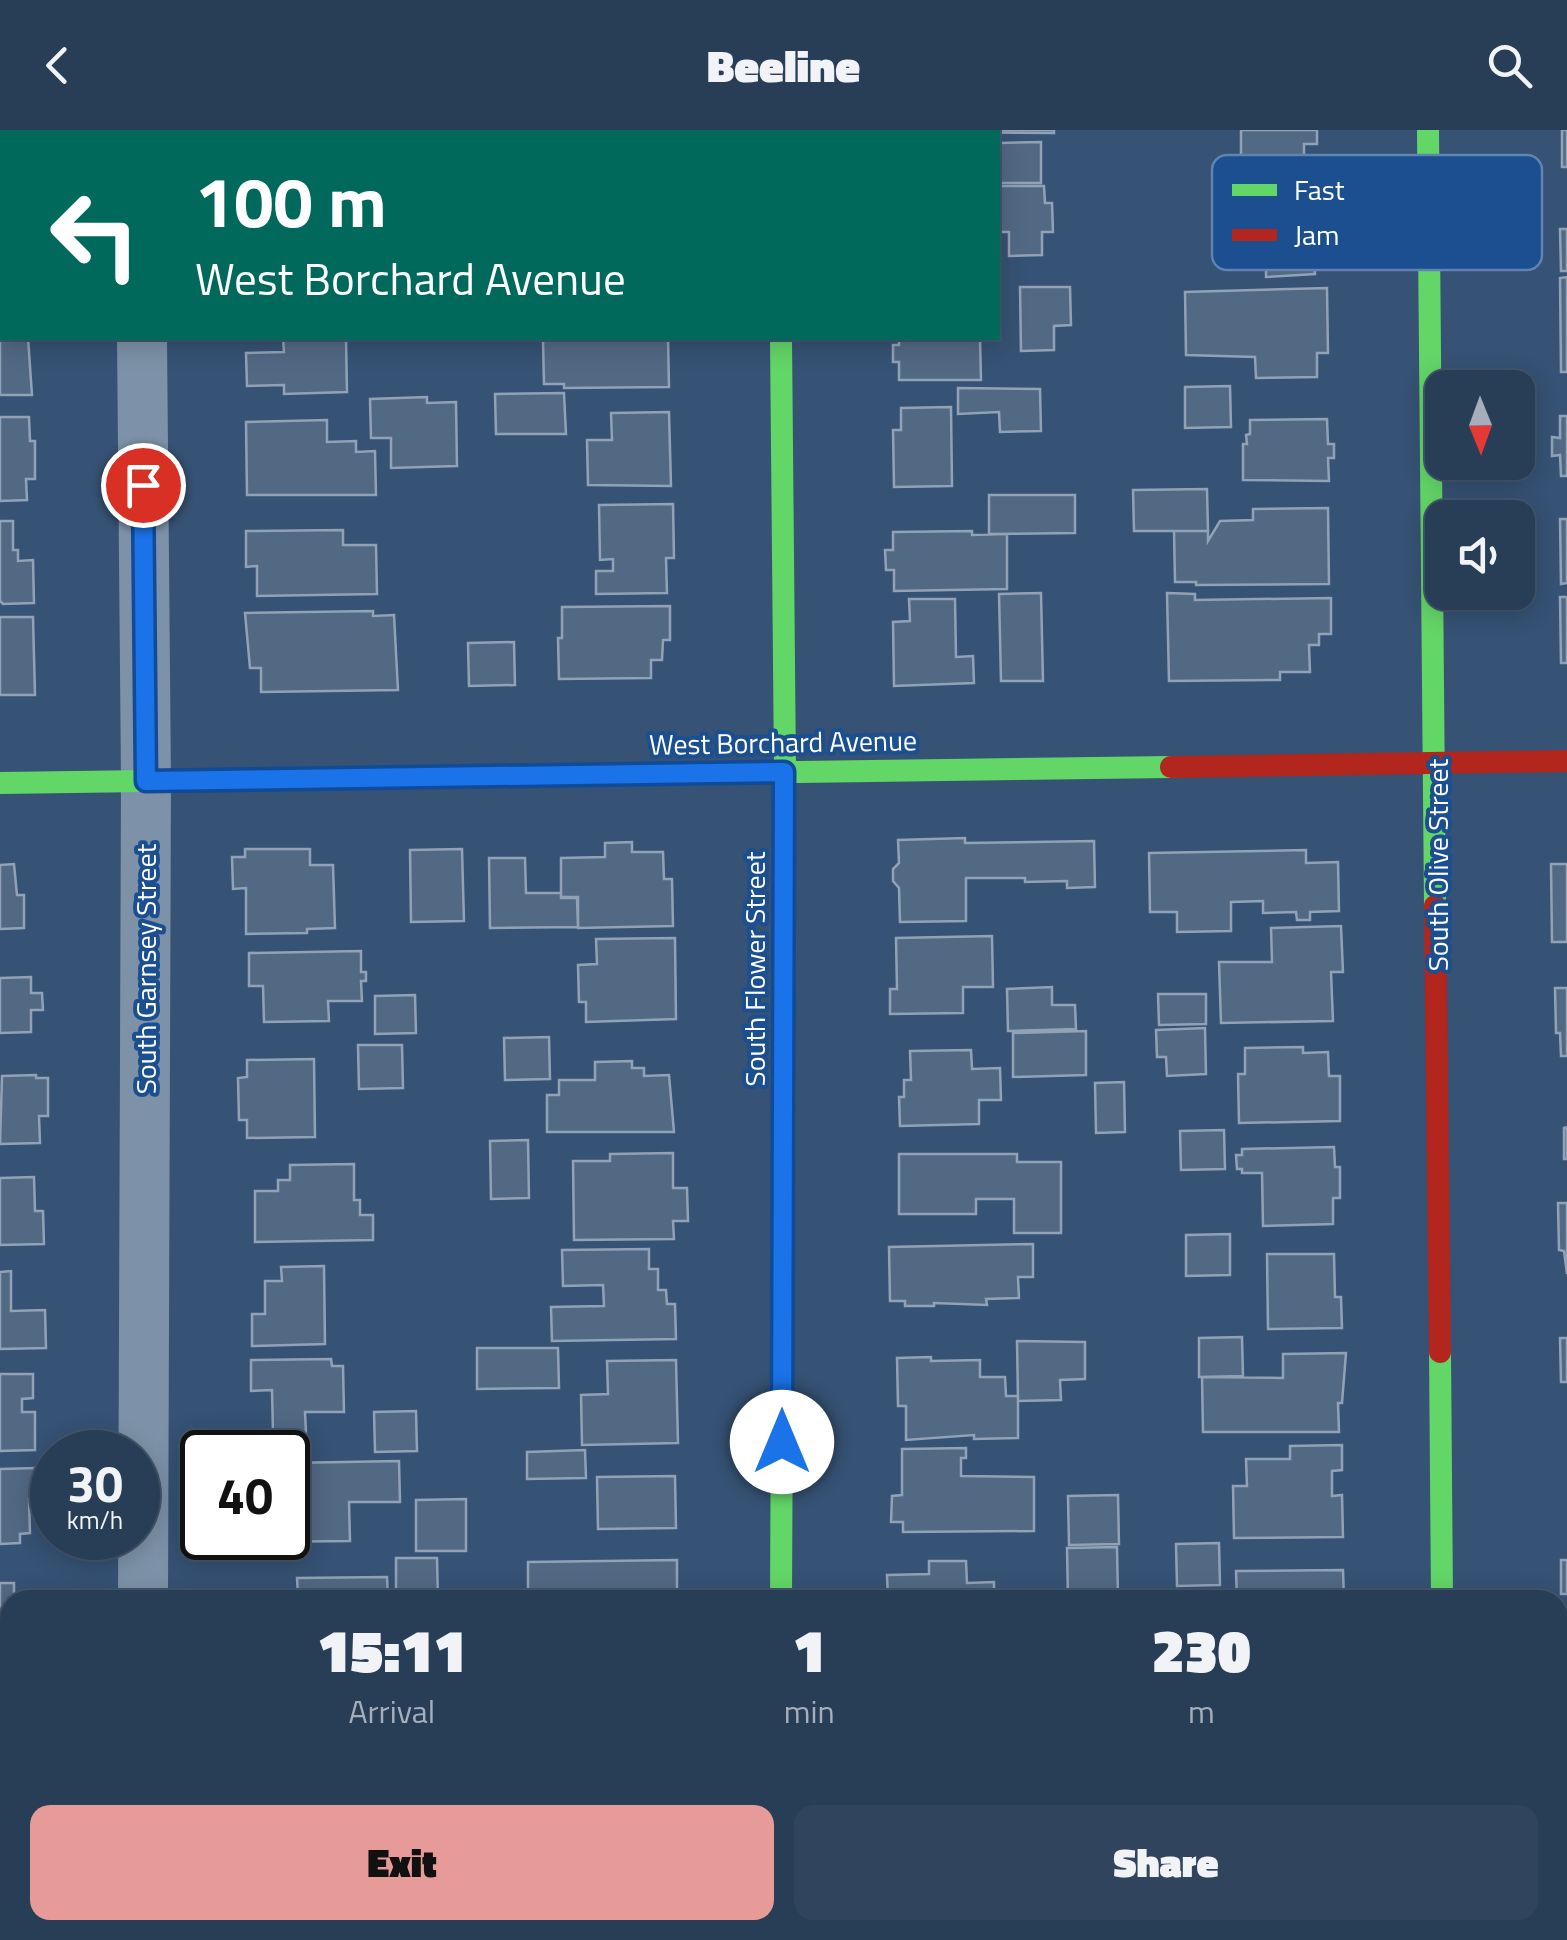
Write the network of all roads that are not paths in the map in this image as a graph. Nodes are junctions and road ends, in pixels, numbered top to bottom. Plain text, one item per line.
1 (1428, 130) edge
2 (1428, 155) edge
3 (1430, 270) edge
4 (142, 340) edge
5 (781, 340) edge
6 (1567, 761) edge
7 (1436, 763) junction
8 (784, 772) junction
9 (146, 781) junction
10 (0, 782) edge
11 (143, 1590) edge
12 (781, 1590) edge
13 (1442, 1590) edge

1 - 2 street, South Olive Street
3 - 7 street, South Olive Street
4 - 9 street, South Garnsey Street
5 - 8 street, South Flower Street
6 - 7 street, West Borchard Avenue
7 - 8 street, West Borchard Avenue
7 - 13 street, South Olive Street
8 - 9 street, West Borchard Avenue
8 - 12 street, South Flower Street
9 - 10 street, West Borchard Avenue
9 - 11 street, South Garnsey Street

